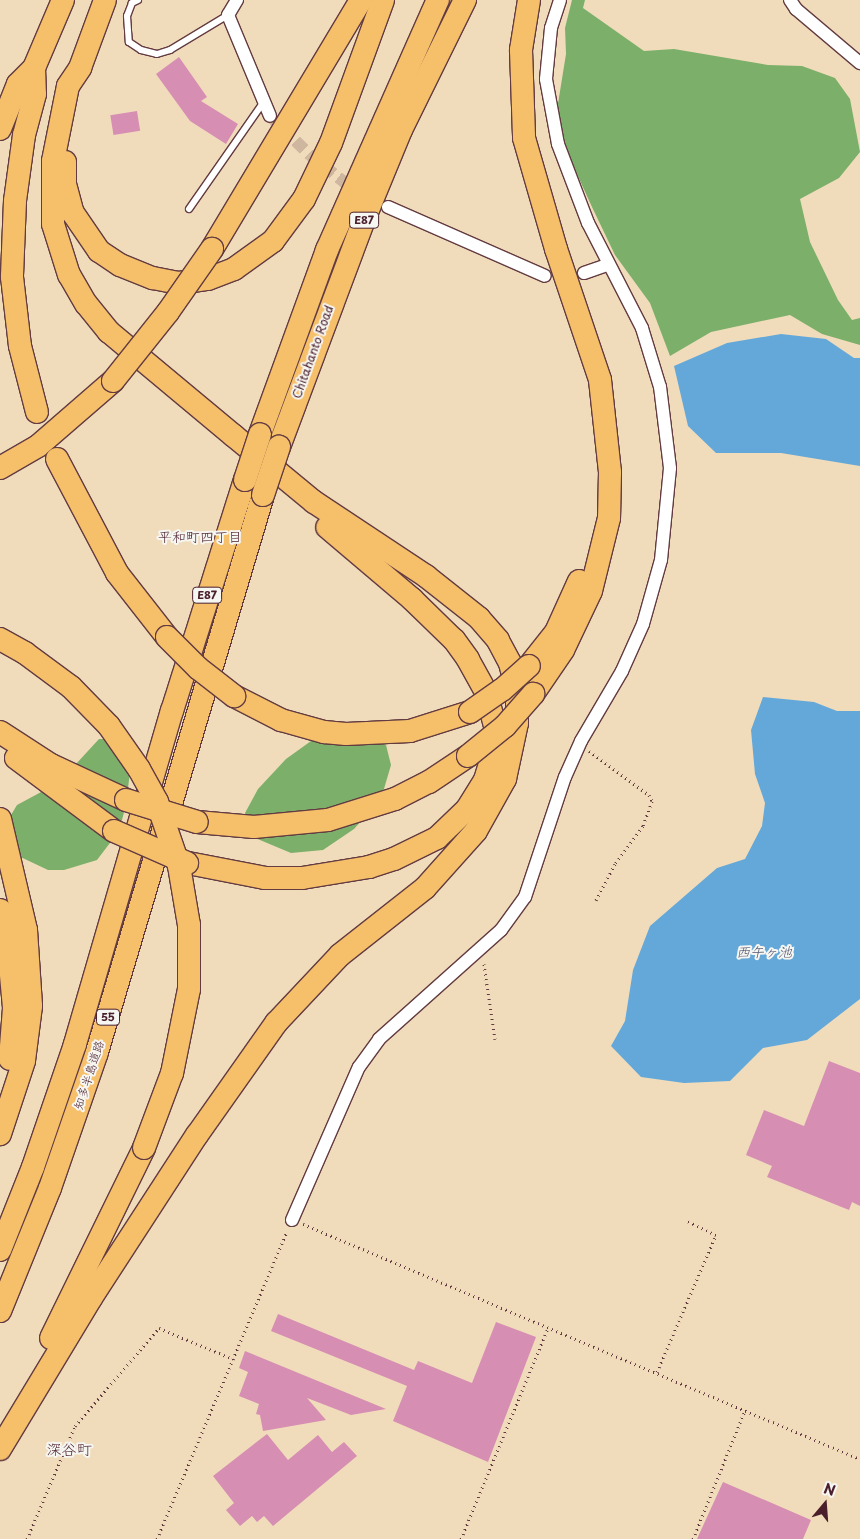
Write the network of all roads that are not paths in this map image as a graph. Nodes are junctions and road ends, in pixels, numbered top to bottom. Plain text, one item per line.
1 (63, 0) edge
2 (105, 0) edge
3 (138, 0) edge
4 (237, 0) edge
5 (361, 0) edge
6 (383, 0) edge
7 (438, 0) edge
8 (465, 0) edge
9 (529, 0) edge
10 (560, 0) edge
11 (790, 0) edge
12 (228, 15) junction
13 (860, 63) edge
14 (34, 68) junction
15 (80, 68) junction
16 (264, 102) junction
17 (270, 116) tunnel mouth
18 (0, 129) edge
19 (388, 207) dead end
20 (189, 209) dead end
21 (607, 265) junction
22 (584, 273) dead end
23 (545, 276) dead end
24 (37, 412) dead end
25 (234, 436) junction
26 (57, 459) dead end
27 (0, 468) edge
28 (610, 472) junction
29 (0, 639) edge
30 (172, 711) joint
31 (194, 717) joint
32 (0, 732) edge
33 (0, 746) edge
34 (0, 820) edge
35 (0, 910) edge
36 (0, 1114) edge
37 (0, 1134) edge
38 (292, 1220) road end
39 (0, 1250) edge
40 (0, 1310) edge
41 (0, 1429) edge
42 (0, 1448) edge

1 - 14 highway
2 - 15 highway
3 - 12 lane
4 - 12 street
5 - 27 highway, bridge
6 - 15 highway
7 - 30 highway, Chitahanto Road / E87, bridge
8 - 31 highway, Chitahanto Road / E87, bridge
9 - 28 highway
10 - 21 street
11 - 13 street
12 - 16 street
14 - 18 highway
14 - 24 highway
15 - 25 highway
16 - 17 street
16 - 20 lane
19 - 23 street
21 - 22 street
21 - 38 street
25 - 33 highway, bridge
25 - 42 highway
26 - 28 highway, bridge
28 - 32 highway, bridge
29 - 41 highway, bridge
30 - 39 highway, 知多半島道路 / 55
31 - 40 highway, 知多半島道路 / 55
34 - 37 highway
35 - 36 highway

